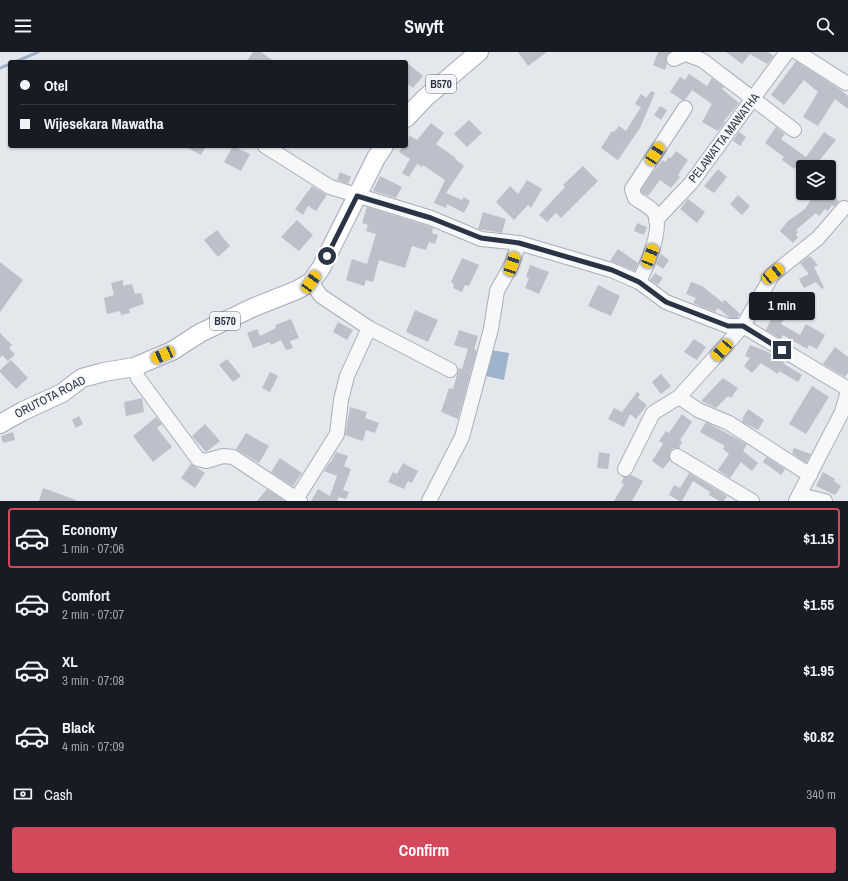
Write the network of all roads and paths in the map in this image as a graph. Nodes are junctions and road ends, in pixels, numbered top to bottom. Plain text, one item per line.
1 (479, 52) edge
2 (787, 52) edge
3 (797, 52) edge
4 (674, 59) dead end
5 (846, 83) dead end
6 (754, 98) junction
7 (685, 108) dead end
8 (408, 116) edge
9 (794, 130) dead end
10 (268, 148) edge
11 (383, 148) edge
12 (357, 196) junction
13 (844, 208) dead end
14 (656, 220) junction
15 (519, 243) junction
16 (311, 282) junction
17 (639, 282) junction
18 (743, 326) junction
19 (369, 328) junction
20 (134, 367) junction
21 (450, 370) dead end
22 (848, 390) edge
23 (679, 398) junction
24 (0, 424) edge
25 (677, 456) dead end
26 (625, 469) dead end
27 (810, 475) junction
28 (798, 498) edge
29 (297, 500) edge
30 (429, 501) edge
31 (752, 501) edge
32 (825, 501) edge

1 - 8 main road, B570
2 - 6 street, PELAWATTA MAWATHA
3 - 5 street
4 - 6 street
6 - 9 street
6 - 14 street, PELAWATTA MAWATHA
7 - 14 street
10 - 12 street
11 - 12 main road, ORUTOTA ROAD / B570
12 - 15 street
12 - 16 main road, ORUTOTA ROAD / B570
13 - 18 street
14 - 17 street
15 - 17 street
15 - 30 street
16 - 19 street
16 - 20 main road, ORUTOTA ROAD / B570
17 - 18 street
18 - 22 street
18 - 23 street
19 - 21 street
19 - 29 street
20 - 24 main road, ORUTOTA ROAD / B570
20 - 29 street
22 - 27 street
23 - 26 street
23 - 27 street
25 - 31 street
27 - 28 street
28 - 32 street

